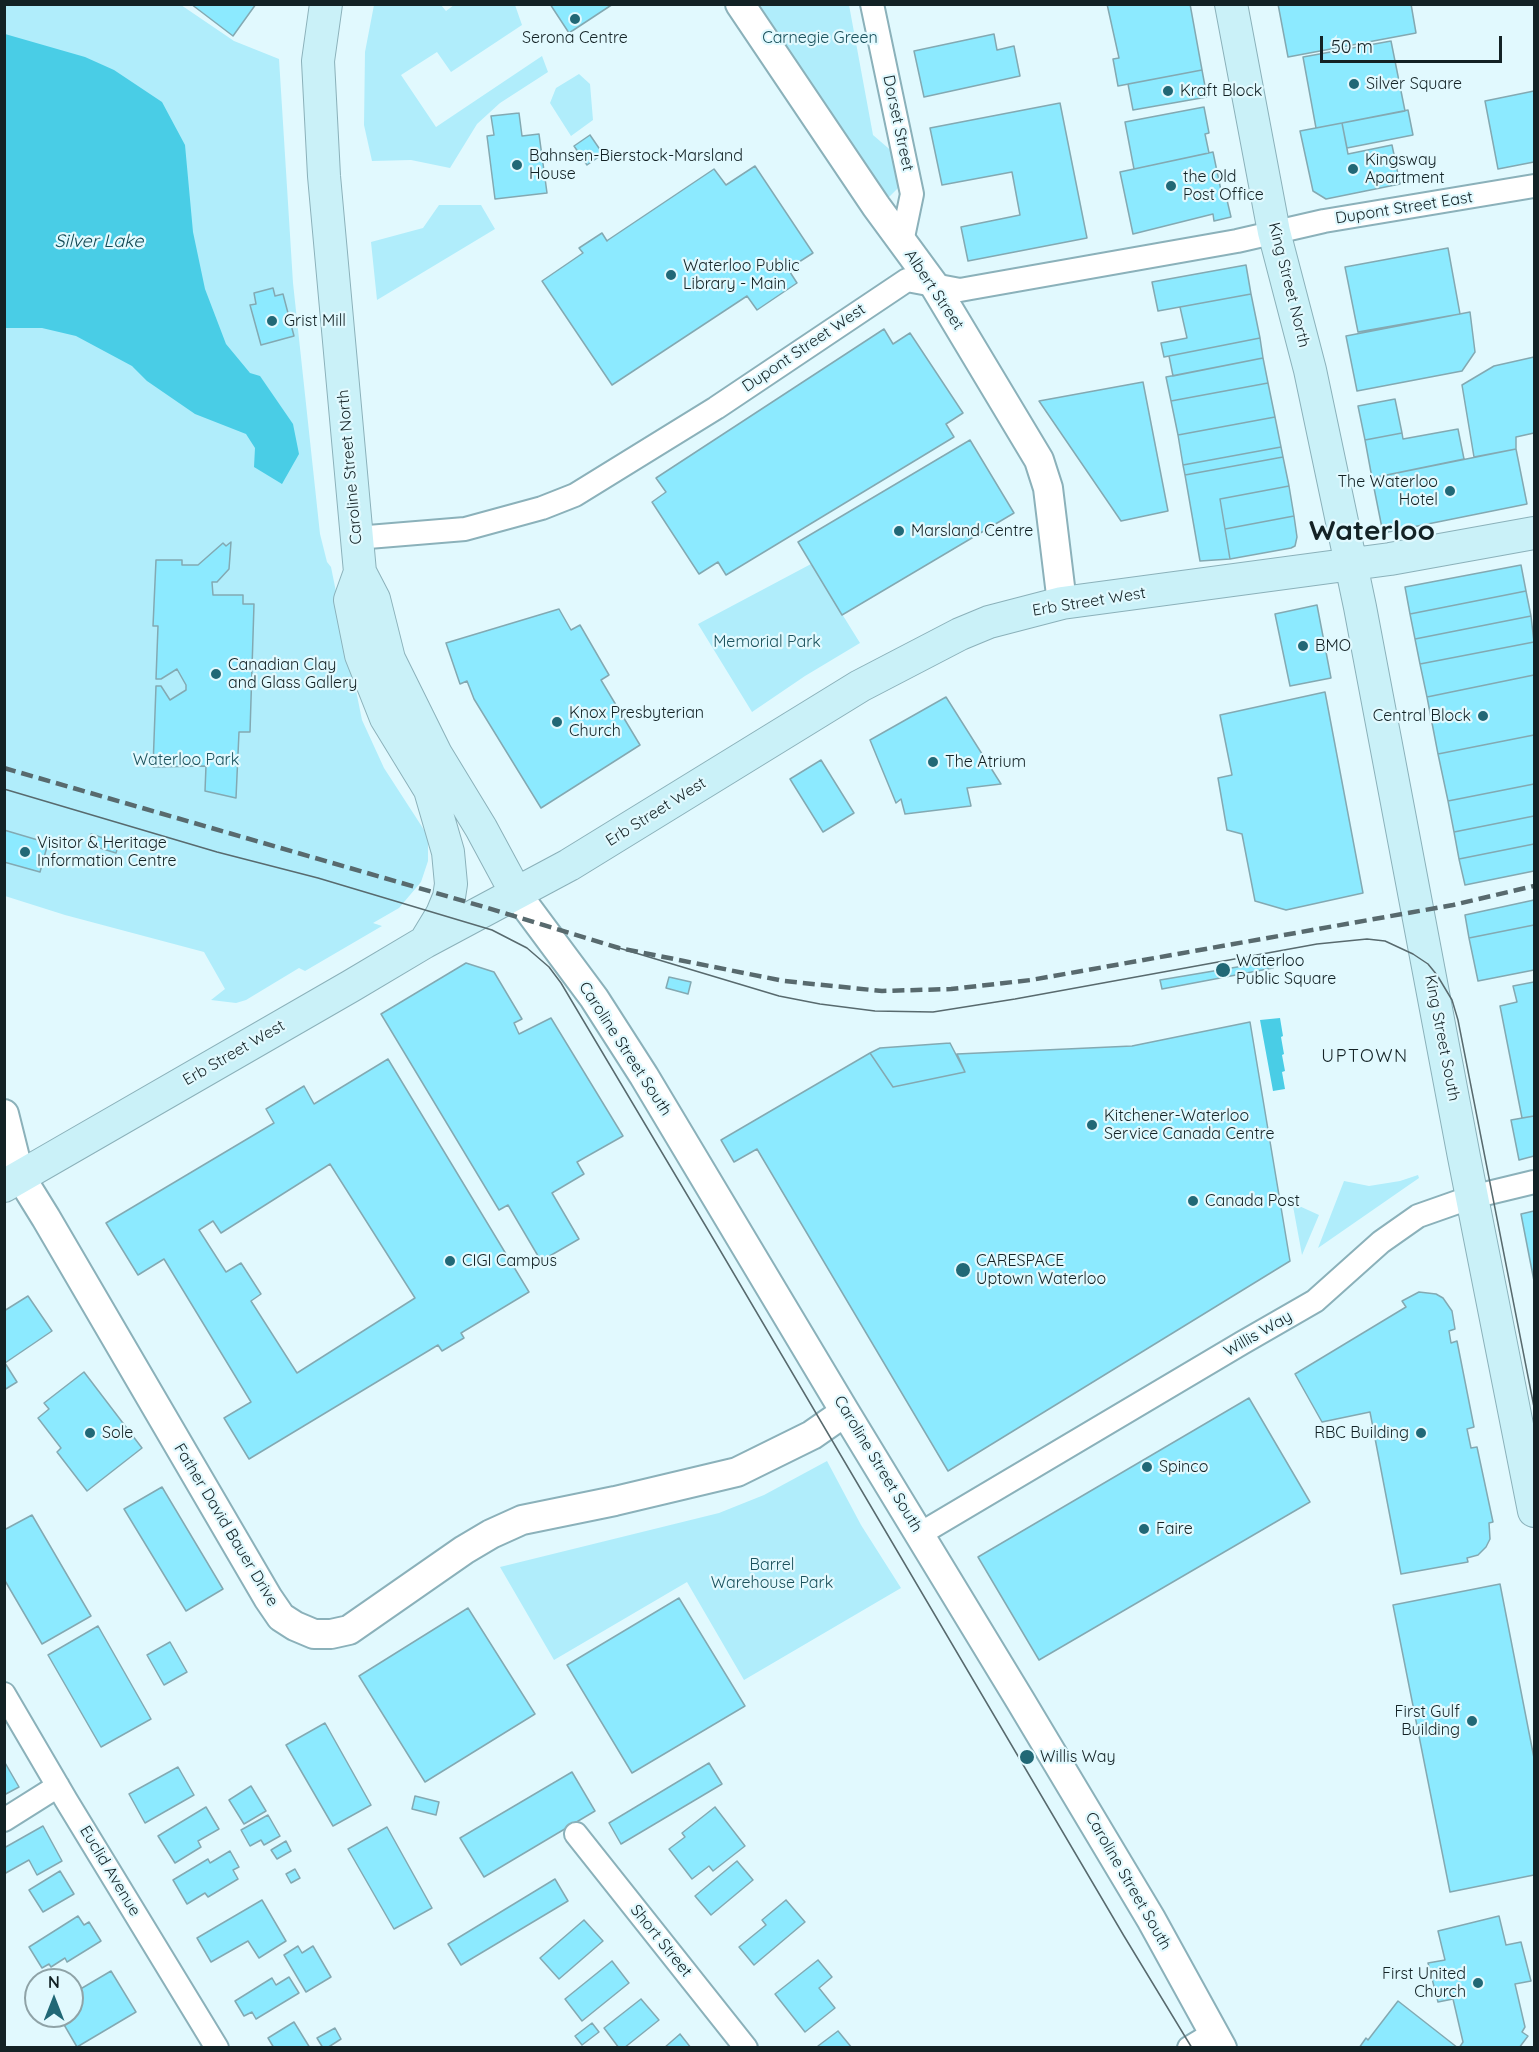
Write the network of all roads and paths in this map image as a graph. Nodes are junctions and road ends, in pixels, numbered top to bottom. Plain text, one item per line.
1 (326, 4) edge
2 (740, 4) edge
3 (872, 4) edge
4 (1231, 4) edge
5 (1534, 186) edge
6 (1274, 232) junction
7 (902, 242) junction
8 (934, 285) junction
9 (1534, 533) edge
10 (356, 538) junction
11 (1351, 565) junction
12 (360, 572) junction
13 (1062, 603) junction
14 (516, 893) junction
15 (425, 942) junction
16 (4, 1114) edge
17 (10, 1172) edge
18 (1534, 1182) edge
19 (1472, 1197) junction
20 (845, 1412) junction
21 (1534, 1511) edge
22 (920, 1534) junction
23 (4, 1694) edge
24 (58, 1786) junction
25 (4, 1820) edge
26 (576, 1834) dead end
27 (1218, 2040) edge
28 (217, 2048) edge
29 (746, 2048) edge
30 (1189, 2048) edge

1 - 10 main road, Caroline Street North
2 - 7 street, Albert Street
3 - 7 street, Dorset Street
4 - 6 main road, King Street North
5 - 6 street, Dupont Street East
6 - 8 street, Dupont Street West
6 - 11 main road, King Street North
7 - 8 street, Albert Street
8 - 10 street, Dupont Street West
8 - 13 street, Albert Street
9 - 11 main road, Erb Street West
10 - 12 main road, Caroline Street North
11 - 13 main road, Erb Street West
11 - 19 main road, King Street South
12 - 14 main road, Caroline Street North
12 - 15 main road
13 - 14 main road, Erb Street West
14 - 15 main road, Erb Street West
14 - 20 street, Caroline Street South
15 - 17 main road, Erb Street West
16 - 17 street, Father David Bauer Drive
17 - 20 street, Father David Bauer Drive
18 - 19 street, Willis Way
19 - 21 main road, King Street South
19 - 22 street, Willis Way
20 - 22 street, Caroline Street South
22 - 27 street, Caroline Street South
23 - 24 street, Euclid Avenue
24 - 25 street
24 - 28 street, Euclid Avenue
26 - 29 street, Short Street
27 - 30 street

